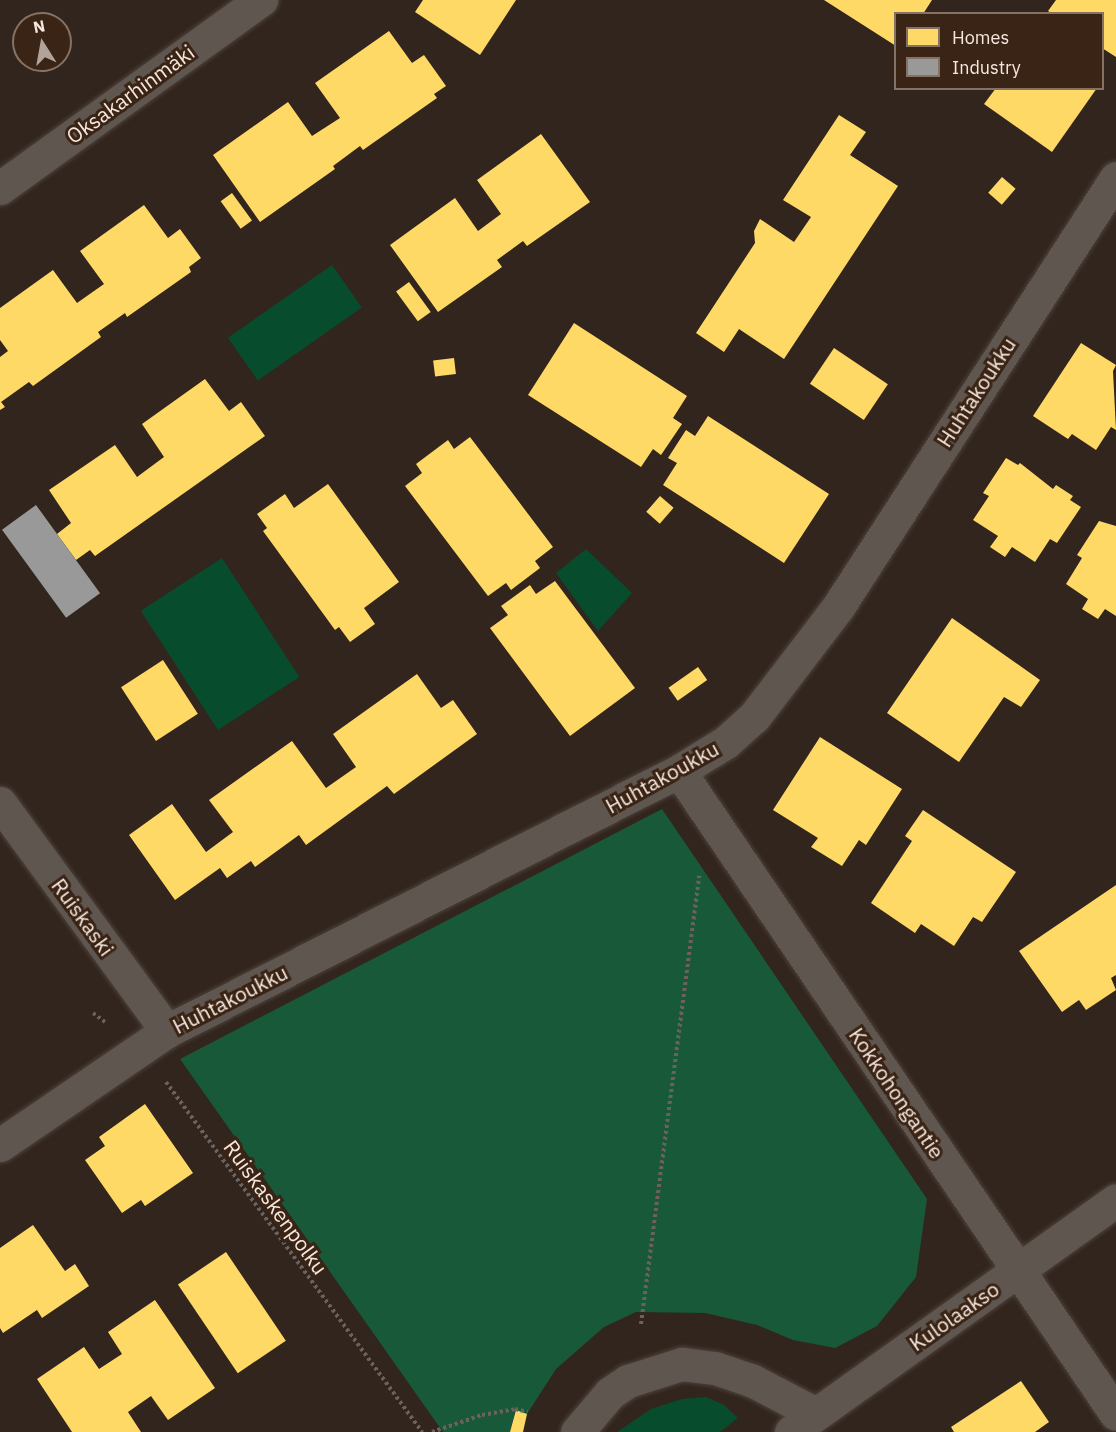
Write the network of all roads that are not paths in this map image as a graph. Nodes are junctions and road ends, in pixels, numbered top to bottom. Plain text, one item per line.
1 (261, 0) edge
2 (1116, 178) edge
3 (0, 188) edge
4 (679, 771) junction
5 (0, 803) edge
6 (154, 1040) junction
7 (0, 1145) edge
8 (1116, 1200) edge
9 (1018, 1270) junction
10 (1116, 1414) edge
11 (803, 1423) edge
12 (577, 1432) edge

1 - 3 street, Oksakarhinmäki
2 - 4 street, Huhtakoukku
4 - 6 street, Huhtakoukku
4 - 9 street, Kokkohongantie
5 - 6 street, Ruiskaski
6 - 7 street, Huhtakoukku
8 - 9 street, Kulolaakso
9 - 10 street, Kokkohongantie
9 - 11 street, Kulolaakso
11 - 12 street

